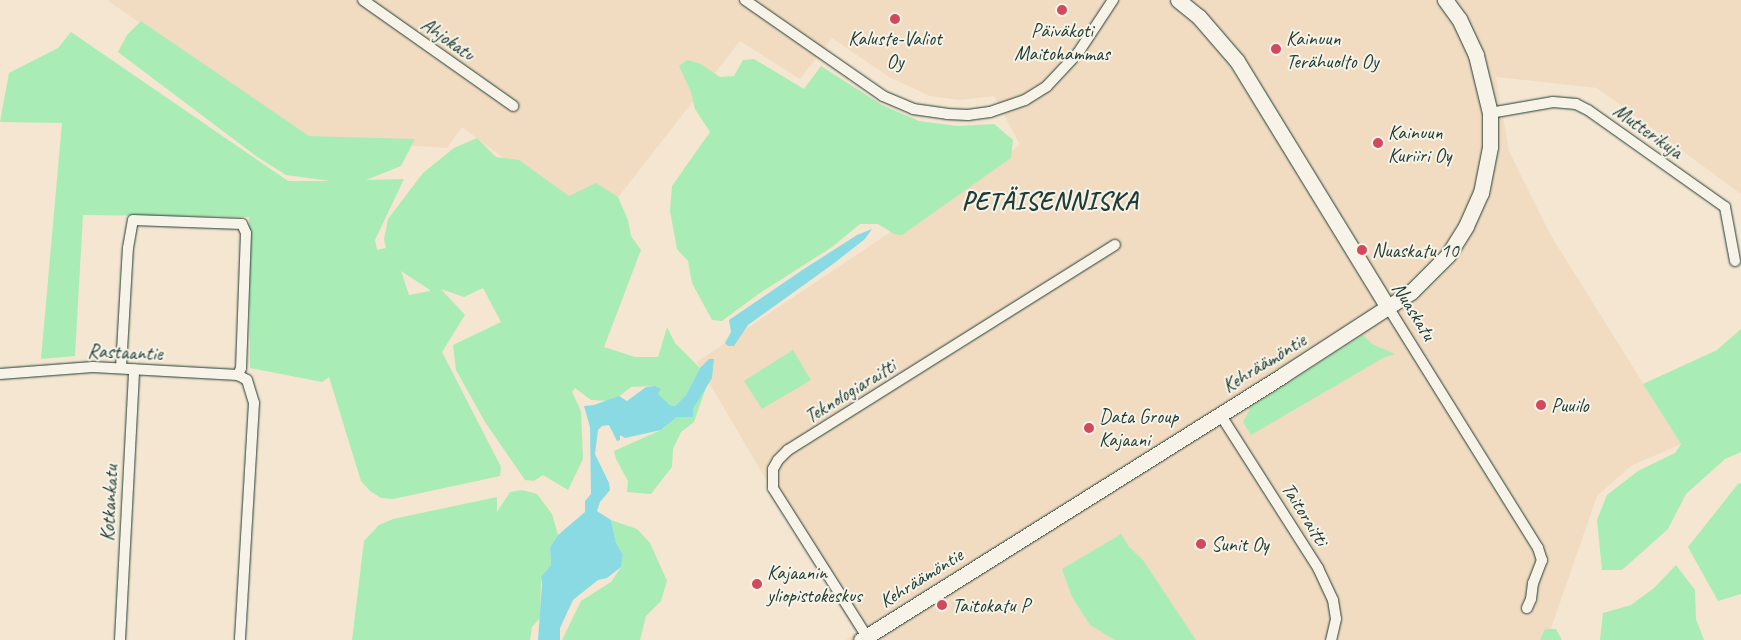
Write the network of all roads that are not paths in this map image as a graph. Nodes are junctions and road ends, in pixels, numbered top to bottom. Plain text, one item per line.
1 (362, 0) edge
2 (745, 0) edge
3 (1114, 0) edge
4 (1178, 0) edge
5 (1445, 0) edge
6 (513, 106) dead end
7 (1490, 113) junction
8 (1115, 245) dead end
9 (1736, 261) dead end
10 (1388, 307) junction
11 (121, 368) junction
12 (134, 368) junction
13 (0, 374) edge
14 (243, 378) junction
15 (1220, 414) junction
16 (1527, 608) dead end
17 (865, 639) edge
18 (120, 640) edge
19 (240, 640) edge
20 (1331, 640) edge

1 - 6 street, Ahjokatu
2 - 3 street
4 - 10 street, Nuaskatu
5 - 7 street, Kehräämöntie
7 - 9 street, Mutterikuja
7 - 10 street, Kehräämöntie
8 - 17 street, Teknologiaraitti
10 - 15 street, Kehräämöntie
10 - 16 street, Nuaskatu
11 - 12 street, Rastaantie
11 - 13 street, Rastaantie
11 - 14 street
12 - 14 street, Rastaantie
12 - 18 street, Kotkankatu
14 - 19 street
15 - 17 street, Kehräämöntie
15 - 20 street, Taitoraitti

